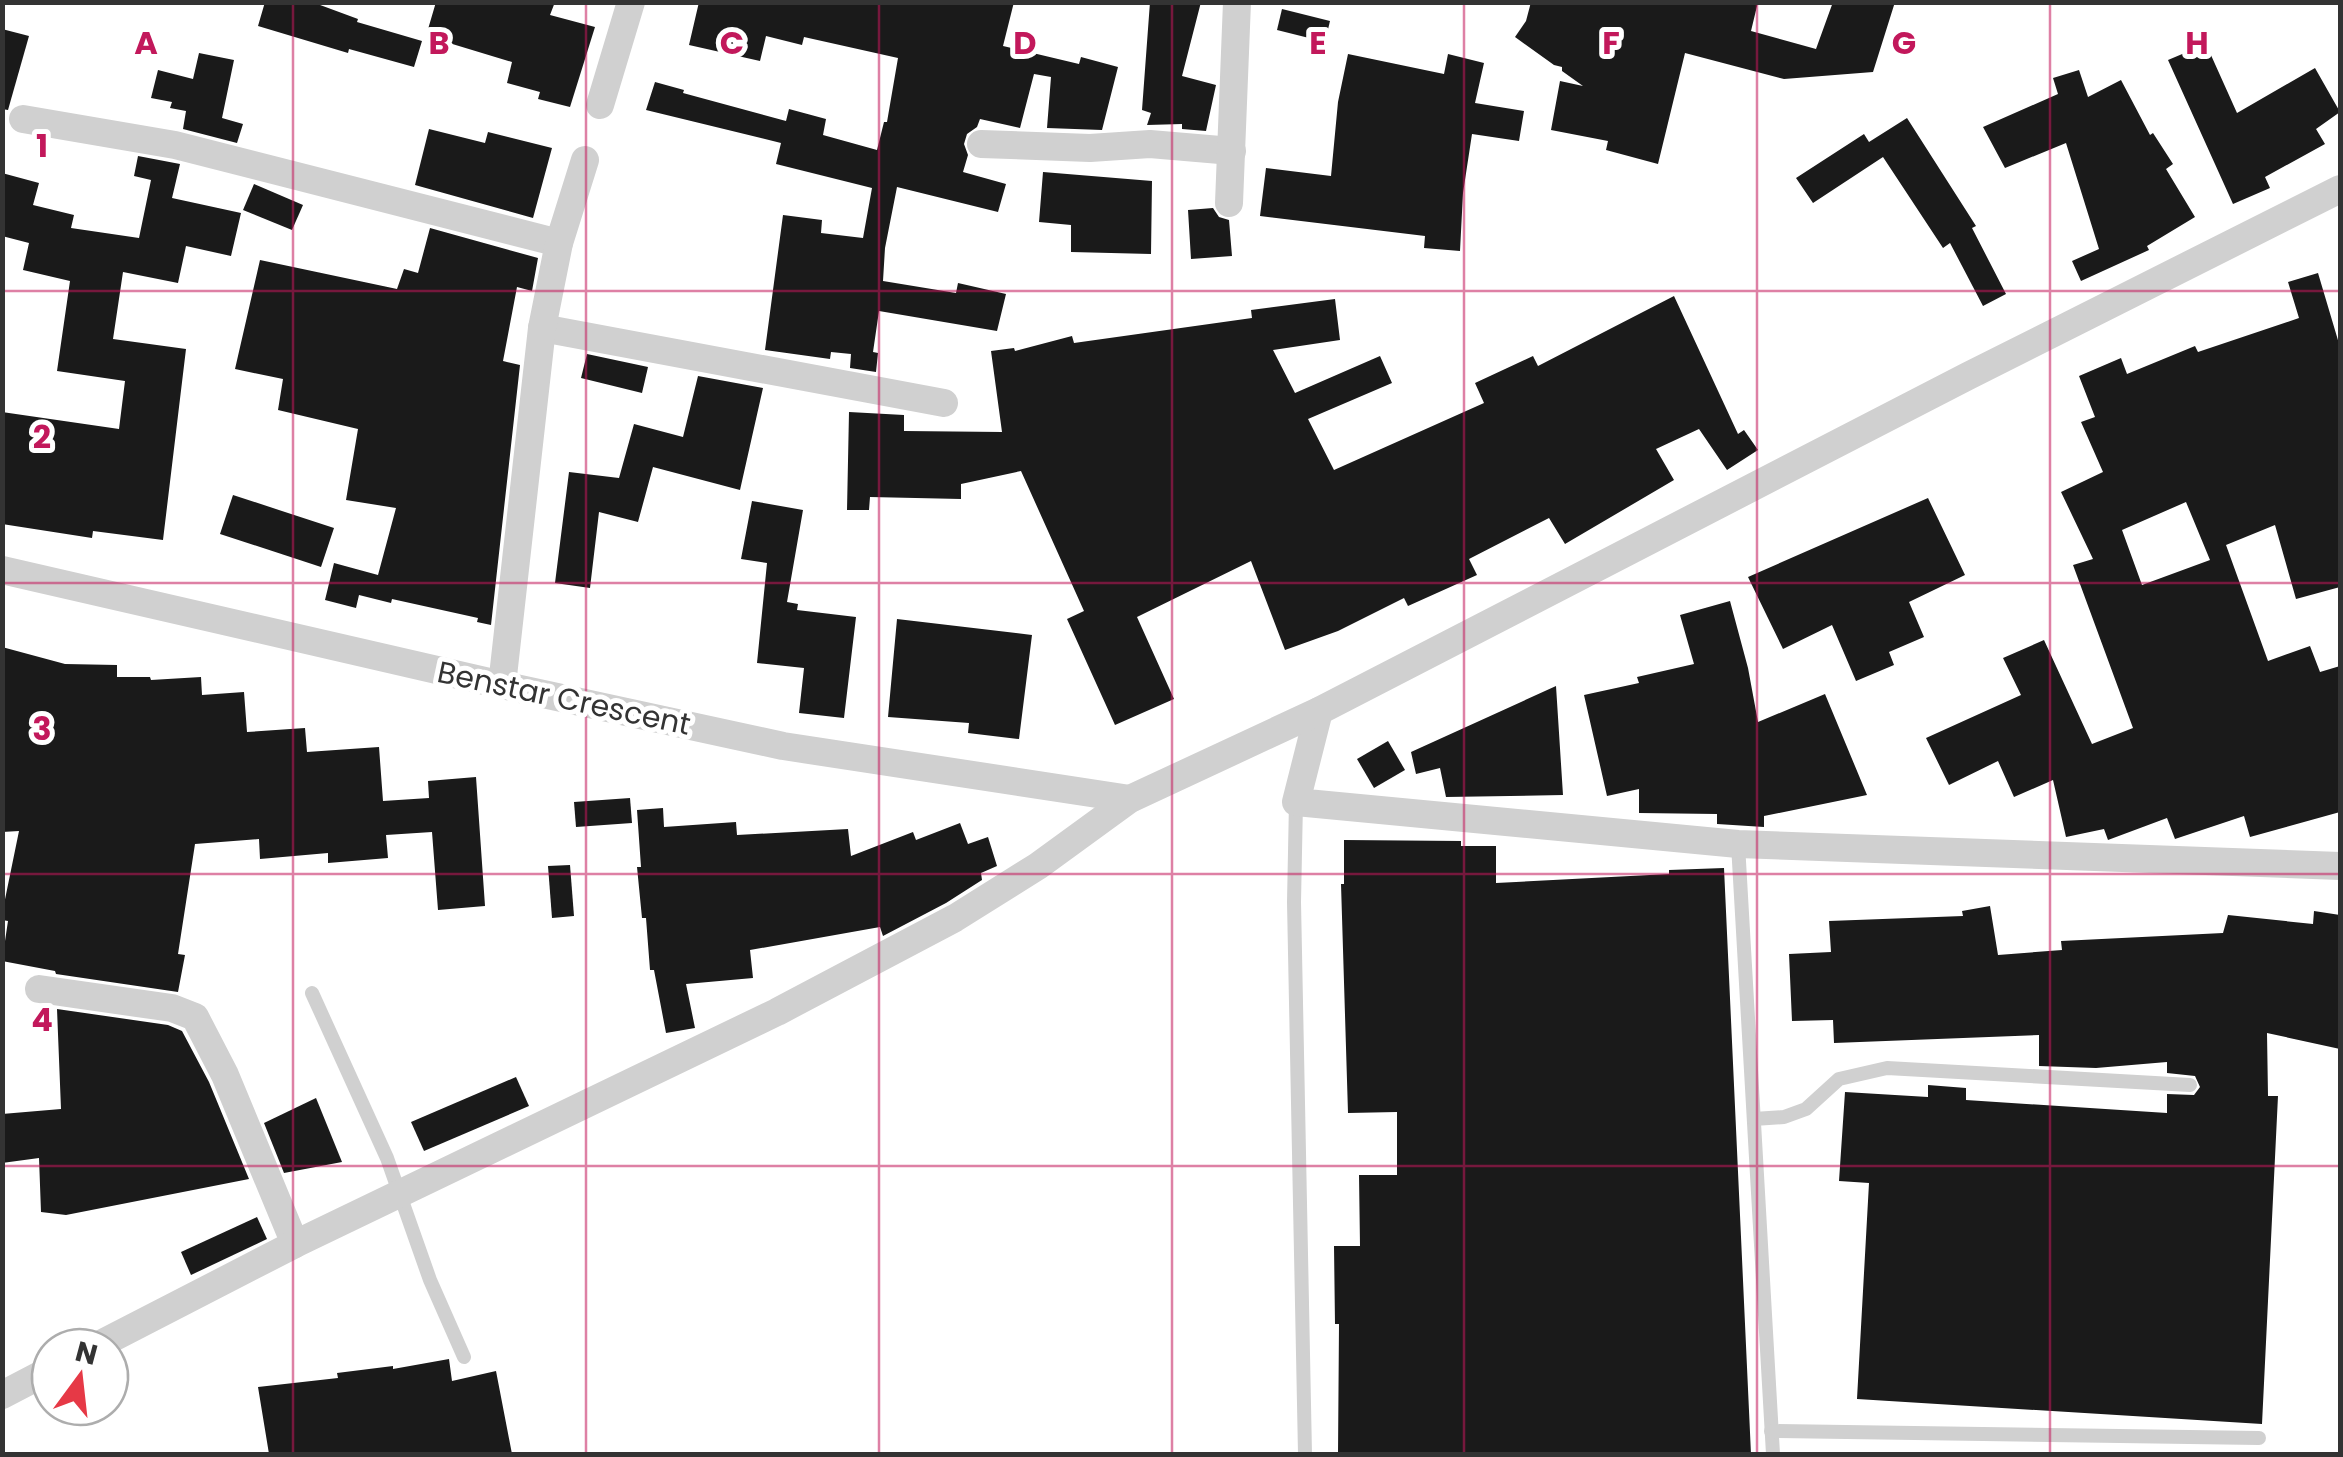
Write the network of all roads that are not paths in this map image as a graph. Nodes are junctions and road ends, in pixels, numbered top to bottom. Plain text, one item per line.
1 (630, 2) edge
2 (1238, 2) edge
3 (600, 105) dead end
4 (23, 119) dead end
5 (981, 144) dead end
6 (1232, 151) junction
7 (585, 160) dead end
8 (2340, 189) edge
9 (1229, 203) dead end
10 (560, 243) junction
11 (542, 328) junction
12 (944, 404) dead end
13 (2, 570) edge
14 (502, 686) junction
15 (1319, 711) junction
16 (1130, 799) junction
17 (1296, 802) junction
18 (1738, 844) junction
19 (2340, 866) edge
20 (39, 988) dead end
21 (312, 994) dead end
22 (2190, 1085) dead end
23 (1754, 1119) junction
24 (402, 1195) junction
25 (295, 1244) junction
26 (130, 1329) edge
27 (464, 1357) dead end
28 (30, 1380) edge
29 (2, 1395) edge
30 (1772, 1430) junction
31 (2259, 1438) dead end
32 (1305, 1454) edge
33 (1773, 1454) edge

1 - 3 street
2 - 6 street
4 - 10 street
5 - 6 street
6 - 9 street
7 - 10 street
8 - 15 street
10 - 11 street
11 - 12 street
11 - 14 street
13 - 14 street, Benstar Crescent
14 - 16 street, Benstar Crescent
15 - 16 street
15 - 17 street
16 - 24 street
17 - 18 street
17 - 32 lane
18 - 19 street
18 - 23 lane
20 - 25 street
21 - 24 lane
22 - 23 lane
23 - 30 lane
24 - 25 street
24 - 27 lane
25 - 26 street
28 - 29 street
30 - 31 lane
30 - 33 lane

